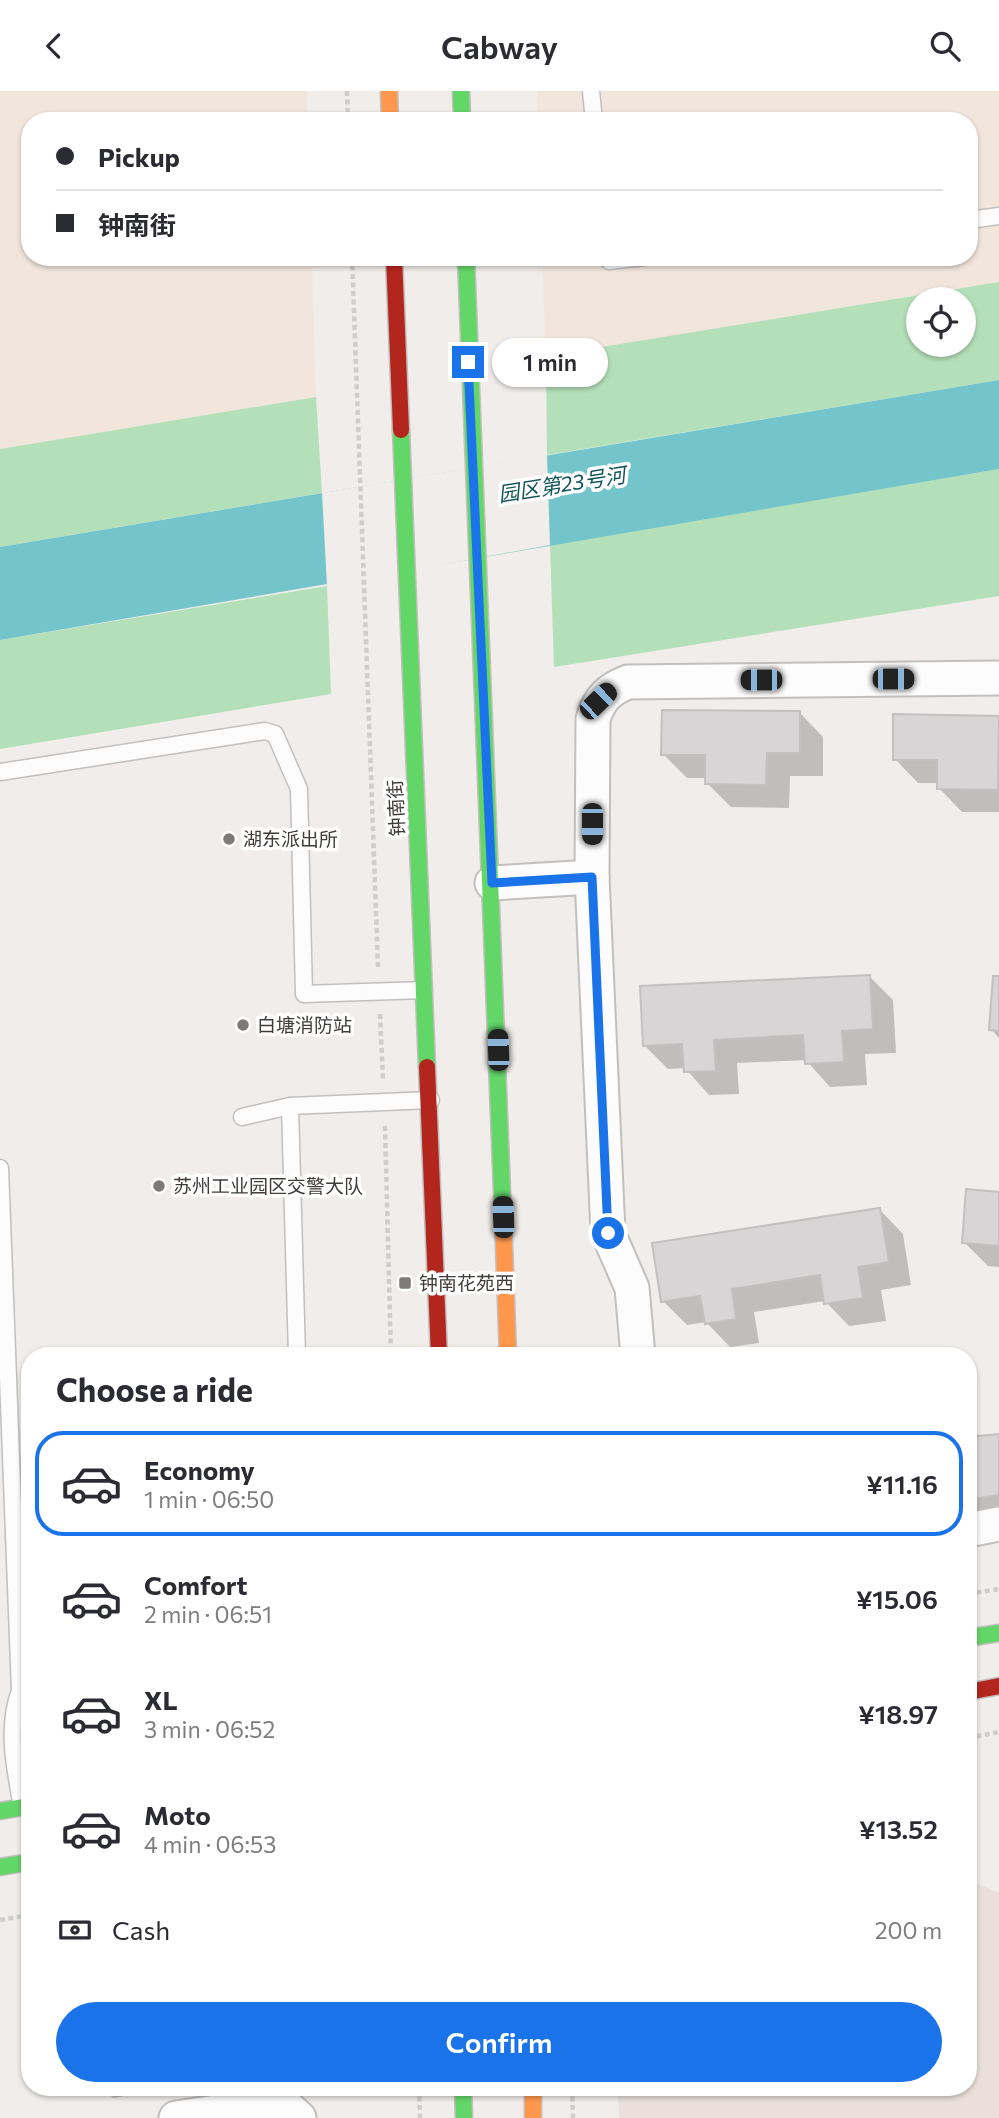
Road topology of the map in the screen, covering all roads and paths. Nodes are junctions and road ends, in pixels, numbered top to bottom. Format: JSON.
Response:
{"nodes":[{"id":1,"x":347,"y":91,"type":"edge"},
{"id":2,"x":389,"y":91,"type":"edge"},
{"id":3,"x":461,"y":91,"type":"edge"},
{"id":4,"x":591,"y":91,"type":"edge"},
{"id":5,"x":348,"y":112,"type":"edge"},
{"id":6,"x":390,"y":112,"type":"edge"},
{"id":7,"x":462,"y":112,"type":"edge"},
{"id":8,"x":593,"y":112,"type":"edge"},
{"id":9,"x":999,"y":216,"type":"edge"},
{"id":10,"x":978,"y":219,"type":"edge"},
{"id":11,"x":352,"y":266,"type":"edge"},
{"id":12,"x":394,"y":266,"type":"edge"},
{"id":13,"x":466,"y":266,"type":"edge"},
{"id":14,"x":363,"y":580,"type":"dead end"},
{"id":15,"x":999,"y":678,"type":"edge"},
{"id":16,"x":0,"y":772,"type":"edge"},
{"id":17,"x":592,"y":877,"type":"junction"},
{"id":18,"x":492,"y":883,"type":"junction"},
{"id":19,"x":426,"y":990,"type":"junction"},
{"id":20,"x":431,"y":1100,"type":"junction"},
{"id":21,"x":290,"y":1106,"type":"junction"},
{"id":22,"x":242,"y":1117,"type":"dead end"},
{"id":23,"x":0,"y":1168,"type":"edge"},
{"id":24,"x":297,"y":1347,"type":"edge"},
{"id":25,"x":439,"y":1347,"type":"edge"},
{"id":26,"x":509,"y":1347,"type":"edge"},
{"id":27,"x":637,"y":1347,"type":"edge"},
{"id":28,"x":999,"y":1524,"type":"edge"},
{"id":29,"x":977,"y":1528,"type":"edge"},
{"id":30,"x":21,"y":1569,"type":"edge"},
{"id":31,"x":999,"y":1589,"type":"edge"},
{"id":32,"x":977,"y":1593,"type":"edge"},
{"id":33,"x":999,"y":1633,"type":"edge"},
{"id":34,"x":977,"y":1637,"type":"edge"},
{"id":35,"x":21,"y":1675,"type":"edge"},
{"id":36,"x":999,"y":1686,"type":"edge"},
{"id":37,"x":977,"y":1690,"type":"edge"},
{"id":38,"x":20,"y":1691,"type":"joint"},
{"id":39,"x":999,"y":1732,"type":"edge"},
{"id":40,"x":977,"y":1736,"type":"edge"},
{"id":41,"x":21,"y":1787,"type":"edge"},
{"id":42,"x":21,"y":1808,"type":"edge"},
{"id":43,"x":0,"y":1811,"type":"edge"},
{"id":44,"x":21,"y":1863,"type":"edge"},
{"id":45,"x":0,"y":1867,"type":"edge"},
{"id":46,"x":21,"y":1916,"type":"edge"},
{"id":47,"x":0,"y":1920,"type":"edge"},
{"id":48,"x":419,"y":2096,"type":"edge"},
{"id":49,"x":463,"y":2096,"type":"edge"},
{"id":50,"x":533,"y":2096,"type":"edge"},
{"id":51,"x":572,"y":2096,"type":"edge"},
{"id":52,"x":176,"y":2118,"type":"edge"},
{"id":53,"x":299,"y":2118,"type":"edge"},
{"id":54,"x":420,"y":2118,"type":"edge"},
{"id":55,"x":464,"y":2118,"type":"edge"},
{"id":56,"x":533,"y":2118,"type":"edge"},
{"id":57,"x":573,"y":2118,"type":"edge"}],
"edges":[{"from":1,"to":5,"type":"path"},
{"from":2,"to":6,"type":"main road"},
{"from":3,"to":7,"type":"main road"},
{"from":4,"to":8,"type":"lane"},
{"from":9,"to":10,"type":"lane"},
{"from":11,"to":14,"type":"path"},
{"from":12,"to":19,"type":"main road","name":"钟南街"},
{"from":13,"to":18,"type":"main road"},
{"from":15,"to":17,"type":"street"},
{"from":16,"to":19,"type":"lane"},
{"from":17,"to":18,"type":"street"},
{"from":17,"to":27,"type":"street"},
{"from":18,"to":26,"type":"main road"},
{"from":19,"to":20,"type":"main road","name":"钟南街"},
{"from":20,"to":21,"type":"lane"},
{"from":20,"to":25,"type":"main road","name":"钟南街"},
{"from":21,"to":22,"type":"lane"},
{"from":21,"to":24,"type":"lane"},
{"from":23,"to":30,"type":"lane"},
{"from":28,"to":29,"type":"street"},
{"from":31,"to":32,"type":"path"},
{"from":33,"to":34,"type":"main road"},
{"from":35,"to":38,"type":"lane"},
{"from":36,"to":37,"type":"main road"},
{"from":38,"to":41,"type":"lane"},
{"from":39,"to":40,"type":"path"},
{"from":42,"to":43,"type":"main road"},
{"from":44,"to":45,"type":"main road"},
{"from":46,"to":47,"type":"path"},
{"from":48,"to":54,"type":"path"},
{"from":49,"to":55,"type":"main road"},
{"from":50,"to":56,"type":"main road"},
{"from":51,"to":57,"type":"path"},
{"from":52,"to":53,"type":"street"}]}
